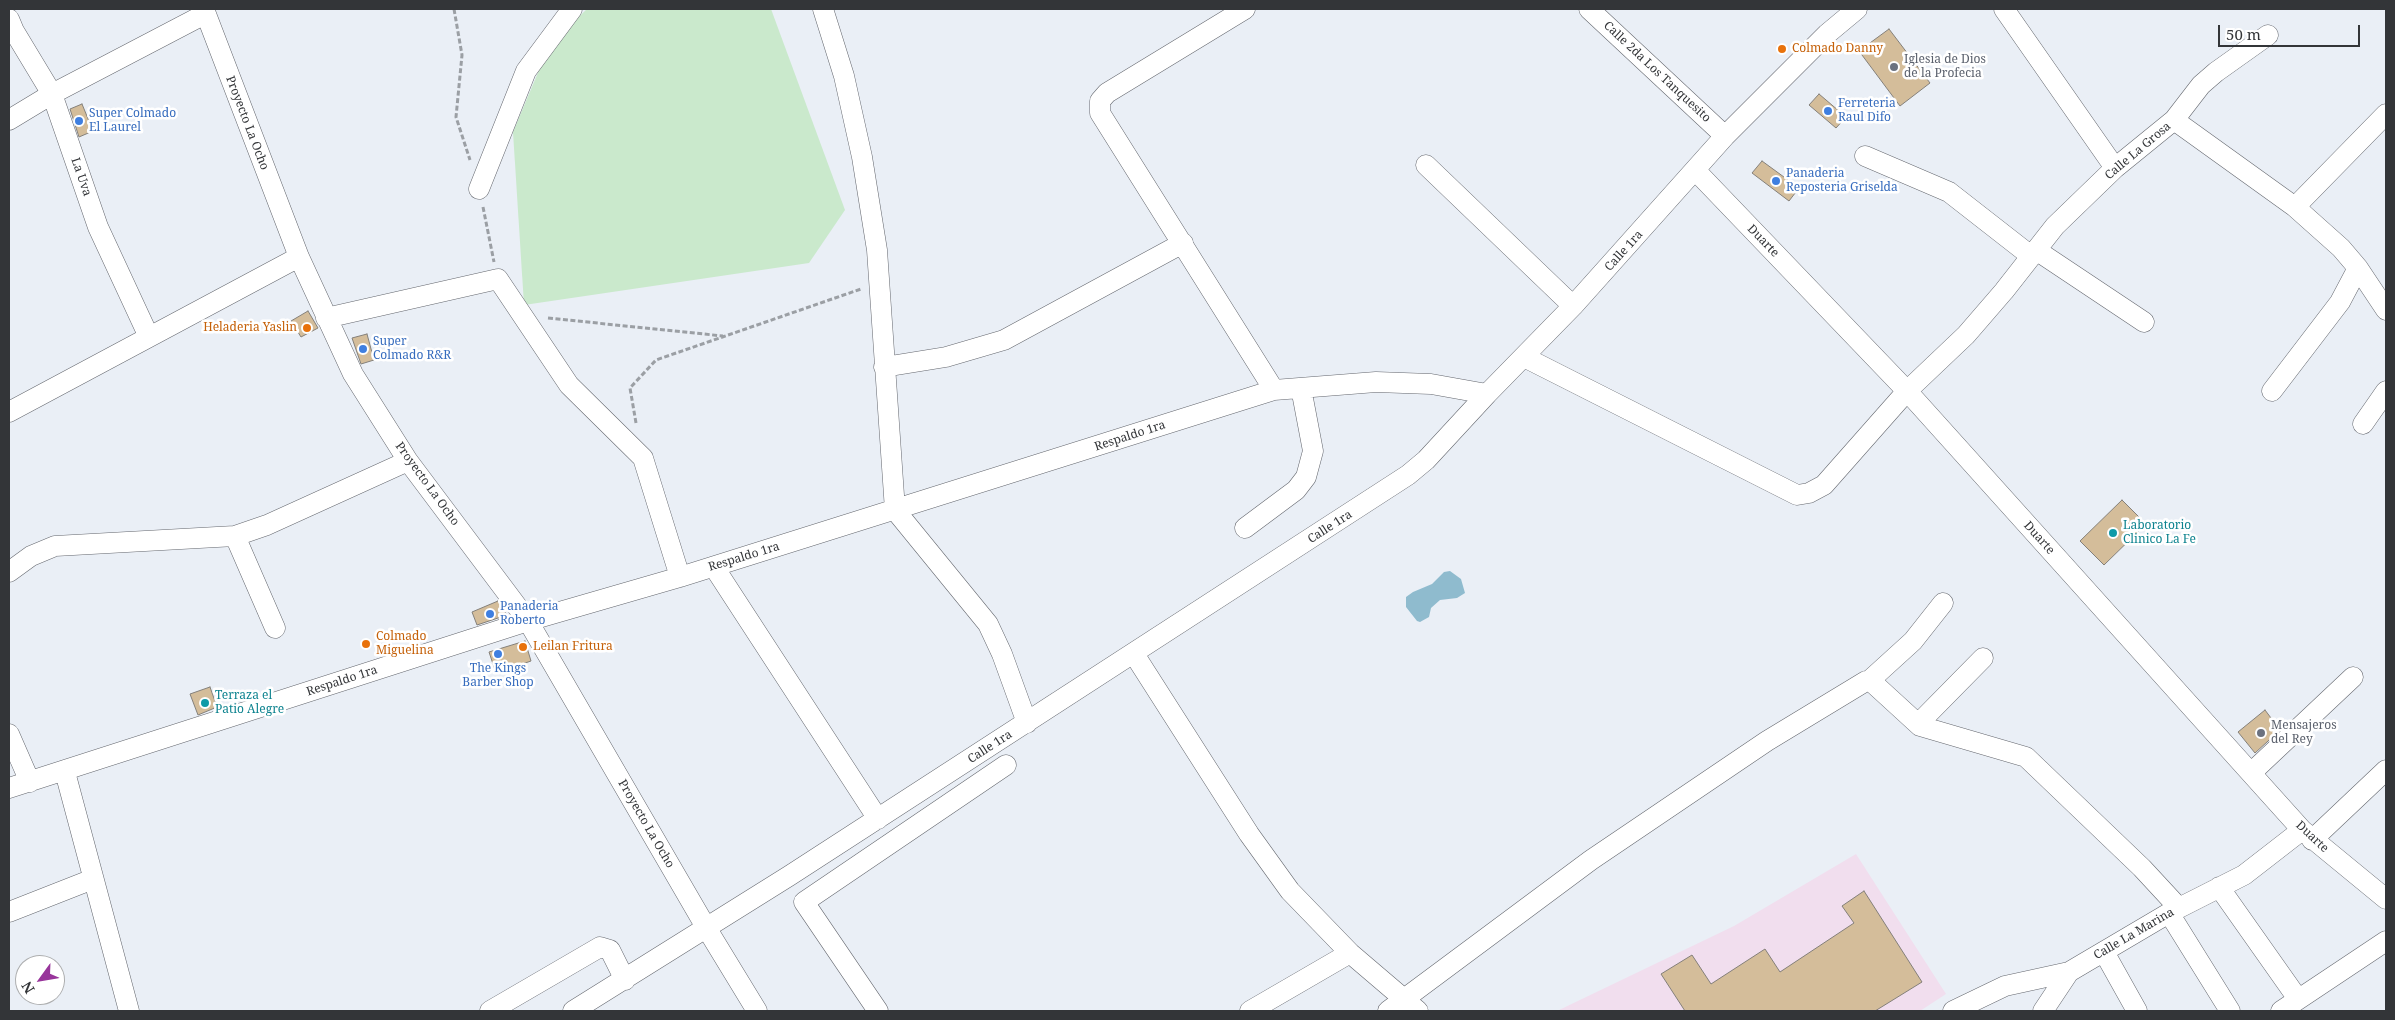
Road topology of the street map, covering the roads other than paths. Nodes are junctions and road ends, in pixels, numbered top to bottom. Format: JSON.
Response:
{"nodes":[{"id":1,"x":572,"y":9,"type":"edge"},
{"id":2,"x":823,"y":9,"type":"edge"},
{"id":3,"x":1245,"y":9,"type":"edge"},
{"id":4,"x":1589,"y":9,"type":"edge"},
{"id":5,"x":1856,"y":9,"type":"edge"},
{"id":6,"x":2004,"y":9,"type":"edge"},
{"id":7,"x":205,"y":11,"type":"edge"},
{"id":8,"x":9,"y":19,"type":"edge"},
{"id":9,"x":2268,"y":36,"type":"dead end"},
{"id":10,"x":52,"y":94,"type":"junction"},
{"id":11,"x":2386,"y":114,"type":"edge"},
{"id":12,"x":9,"y":120,"type":"edge"},
{"id":13,"x":2174,"y":120,"type":"junction"},
{"id":14,"x":1725,"y":136,"type":"junction"},
{"id":15,"x":1865,"y":156,"type":"dead end"},
{"id":16,"x":1426,"y":165,"type":"dead end"},
{"id":17,"x":2115,"y":168,"type":"junction"},
{"id":18,"x":1696,"y":171,"type":"junction"},
{"id":19,"x":480,"y":189,"type":"road end"},
{"id":20,"x":2295,"y":207,"type":"junction"},
{"id":21,"x":1184,"y":243,"type":"junction"},
{"id":22,"x":2033,"y":253,"type":"junction"},
{"id":23,"x":299,"y":257,"type":"junction"},
{"id":24,"x":2358,"y":268,"type":"junction"},
{"id":25,"x":2380,"y":290,"type":"edge"},
{"id":26,"x":1573,"y":306,"type":"junction"},
{"id":27,"x":2386,"y":310,"type":"edge"},
{"id":28,"x":326,"y":318,"type":"junction"},
{"id":29,"x":2144,"y":322,"type":"dead end"},
{"id":30,"x":149,"y":337,"type":"junction"},
{"id":31,"x":1524,"y":357,"type":"junction"},
{"id":32,"x":884,"y":367,"type":"junction"},
{"id":33,"x":1301,"y":388,"type":"junction"},
{"id":34,"x":1274,"y":390,"type":"junction"},
{"id":35,"x":1907,"y":391,"type":"junction"},
{"id":36,"x":2386,"y":391,"type":"edge"},
{"id":37,"x":2272,"y":392,"type":"dead end"},
{"id":38,"x":1487,"y":394,"type":"junction"},
{"id":39,"x":9,"y":412,"type":"edge"},
{"id":40,"x":2364,"y":424,"type":"dead end"},
{"id":41,"x":408,"y":461,"type":"junction"},
{"id":42,"x":895,"y":510,"type":"junction"},
{"id":43,"x":1245,"y":528,"type":"dead end"},
{"id":44,"x":235,"y":536,"type":"junction"},
{"id":45,"x":714,"y":567,"type":"junction"},
{"id":46,"x":9,"y":572,"type":"edge"},
{"id":47,"x":680,"y":577,"type":"junction"},
{"id":48,"x":1943,"y":603,"type":"dead end"},
{"id":49,"x":528,"y":621,"type":"junction"},
{"id":50,"x":275,"y":628,"type":"dead end"},
{"id":51,"x":1134,"y":654,"type":"junction"},
{"id":52,"x":1982,"y":658,"type":"dead end"},
{"id":53,"x":2353,"y":677,"type":"dead end"},
{"id":54,"x":1869,"y":681,"type":"junction"},
{"id":55,"x":1027,"y":723,"type":"junction"},
{"id":56,"x":1918,"y":724,"type":"junction"},
{"id":57,"x":9,"y":734,"type":"edge"},
{"id":58,"x":1006,"y":765,"type":"dead end"},
{"id":59,"x":2386,"y":770,"type":"edge"},
{"id":60,"x":65,"y":772,"type":"junction"},
{"id":61,"x":2251,"y":773,"type":"junction"},
{"id":62,"x":30,"y":782,"type":"junction"},
{"id":63,"x":9,"y":788,"type":"edge"},
{"id":64,"x":878,"y":819,"type":"junction"},
{"id":65,"x":2307,"y":835,"type":"junction"},
{"id":66,"x":789,"y":876,"type":"junction"},
{"id":67,"x":92,"y":879,"type":"junction"},
{"id":68,"x":2219,"y":888,"type":"junction"},
{"id":69,"x":2386,"y":899,"type":"edge"},
{"id":70,"x":804,"y":902,"type":"junction"},
{"id":71,"x":2174,"y":911,"type":"junction"},
{"id":72,"x":9,"y":912,"type":"edge"},
{"id":73,"x":707,"y":929,"type":"junction"},
{"id":74,"x":2386,"y":941,"type":"edge"},
{"id":75,"x":1350,"y":952,"type":"junction"},
{"id":76,"x":2104,"y":952,"type":"junction"},
{"id":77,"x":2068,"y":972,"type":"junction"},
{"id":78,"x":625,"y":980,"type":"junction"},
{"id":79,"x":2298,"y":1000,"type":"junction"},
{"id":80,"x":1412,"y":1005,"type":"edge"},
{"id":81,"x":129,"y":1011,"type":"edge"},
{"id":82,"x":490,"y":1011,"type":"edge"},
{"id":83,"x":573,"y":1011,"type":"edge"},
{"id":84,"x":757,"y":1011,"type":"edge"},
{"id":85,"x":878,"y":1011,"type":"edge"},
{"id":86,"x":1250,"y":1011,"type":"edge"},
{"id":87,"x":1388,"y":1011,"type":"edge"},
{"id":88,"x":1953,"y":1011,"type":"edge"},
{"id":89,"x":2043,"y":1011,"type":"edge"},
{"id":90,"x":2137,"y":1011,"type":"edge"},
{"id":91,"x":2230,"y":1011,"type":"edge"},
{"id":92,"x":2281,"y":1011,"type":"edge"}],
"edges":[{"from":1,"to":19,"type":"street"},
{"from":2,"to":32,"type":"street"},
{"from":3,"to":21,"type":"street"},
{"from":4,"to":14,"type":"street","name":"Calle 2da Los Tanquesito"},
{"from":5,"to":14,"type":"street","name":"Calle 1ra"},
{"from":6,"to":17,"type":"street"},
{"from":7,"to":10,"type":"street"},
{"from":7,"to":23,"type":"street","name":"Proyecto La Ocho"},
{"from":8,"to":10,"type":"street","name":"La Uva"},
{"from":9,"to":13,"type":"street"},
{"from":10,"to":12,"type":"street"},
{"from":10,"to":30,"type":"street","name":"La Uva"},
{"from":11,"to":20,"type":"street"},
{"from":13,"to":17,"type":"street","name":"Calle La Grosa"},
{"from":13,"to":20,"type":"street","name":"Calle La Grosa"},
{"from":14,"to":18,"type":"street","name":"Calle 1ra"},
{"from":15,"to":22,"type":"street"},
{"from":16,"to":26,"type":"street"},
{"from":17,"to":22,"type":"street","name":"Calle La Grosa"},
{"from":18,"to":26,"type":"street","name":"Calle 1ra"},
{"from":18,"to":35,"type":"street","name":"Duarte"},
{"from":20,"to":24,"type":"street","name":"Calle La Grosa"},
{"from":21,"to":32,"type":"street"},
{"from":21,"to":34,"type":"street"},
{"from":22,"to":29,"type":"street"},
{"from":22,"to":35,"type":"street","name":"Calle La Grosa"},
{"from":23,"to":28,"type":"street","name":"Proyecto La Ocho"},
{"from":23,"to":30,"type":"street"},
{"from":24,"to":25,"type":"street","name":"Calle La Grosa"},
{"from":24,"to":37,"type":"street"},
{"from":25,"to":27,"type":"street","name":"Calle La Grosa"},
{"from":26,"to":31,"type":"street","name":"Calle 1ra"},
{"from":28,"to":41,"type":"street","name":"Proyecto La Ocho"},
{"from":28,"to":47,"type":"street"},
{"from":30,"to":39,"type":"street"},
{"from":31,"to":35,"type":"street","name":"Calle La Grosa"},
{"from":31,"to":38,"type":"street","name":"Calle 1ra"},
{"from":32,"to":42,"type":"street"},
{"from":33,"to":34,"type":"street","name":"Respaldo 1ra"},
{"from":33,"to":38,"type":"street","name":"Respaldo 1ra"},
{"from":33,"to":43,"type":"street"},
{"from":34,"to":42,"type":"street","name":"Respaldo 1ra"},
{"from":35,"to":61,"type":"street","name":"Duarte"},
{"from":36,"to":40,"type":"street"},
{"from":38,"to":51,"type":"street","name":"Calle 1ra"},
{"from":41,"to":44,"type":"street"},
{"from":41,"to":49,"type":"street","name":"Proyecto La Ocho"},
{"from":42,"to":45,"type":"street","name":"Respaldo 1ra"},
{"from":42,"to":55,"type":"street"},
{"from":44,"to":46,"type":"street"},
{"from":44,"to":50,"type":"street"},
{"from":45,"to":47,"type":"street","name":"Respaldo 1ra"},
{"from":45,"to":64,"type":"street"},
{"from":47,"to":49,"type":"street","name":"Respaldo 1ra"},
{"from":48,"to":54,"type":"street"},
{"from":49,"to":60,"type":"street","name":"Respaldo 1ra"},
{"from":49,"to":73,"type":"street","name":"Proyecto La Ocho"},
{"from":51,"to":55,"type":"street","name":"Calle 1ra"},
{"from":51,"to":75,"type":"street"},
{"from":52,"to":56,"type":"street"},
{"from":53,"to":61,"type":"street"},
{"from":54,"to":56,"type":"street"},
{"from":54,"to":80,"type":"street"},
{"from":55,"to":64,"type":"street","name":"Calle 1ra"},
{"from":56,"to":71,"type":"street"},
{"from":57,"to":62,"type":"street"},
{"from":58,"to":70,"type":"street"},
{"from":59,"to":65,"type":"street","name":"Calle La Marina"},
{"from":60,"to":62,"type":"street","name":"Respaldo 1ra"},
{"from":60,"to":67,"type":"street"},
{"from":61,"to":65,"type":"street","name":"Duarte"},
{"from":62,"to":63,"type":"street","name":"Respaldo 1ra"},
{"from":64,"to":66,"type":"street","name":"Calle 1ra"},
{"from":65,"to":68,"type":"street","name":"Calle La Marina"},
{"from":65,"to":69,"type":"street","name":"Duarte"},
{"from":66,"to":70,"type":"street"},
{"from":66,"to":73,"type":"street","name":"Calle 1ra"},
{"from":67,"to":72,"type":"street"},
{"from":67,"to":81,"type":"street"},
{"from":68,"to":71,"type":"street","name":"Calle La Marina"},
{"from":68,"to":79,"type":"street"},
{"from":70,"to":85,"type":"street"},
{"from":71,"to":76,"type":"street","name":"Calle La Marina"},
{"from":71,"to":91,"type":"street"},
{"from":73,"to":78,"type":"street","name":"Calle 1ra"},
{"from":73,"to":84,"type":"street","name":"Proyecto La Ocho"},
{"from":74,"to":79,"type":"street"},
{"from":75,"to":80,"type":"street"},
{"from":75,"to":86,"type":"street"},
{"from":76,"to":77,"type":"street","name":"Calle La Marina"},
{"from":76,"to":90,"type":"street"},
{"from":77,"to":88,"type":"street","name":"Calle La Marina"},
{"from":77,"to":89,"type":"street"},
{"from":78,"to":82,"type":"street"},
{"from":78,"to":83,"type":"street","name":"Calle 1ra"},
{"from":79,"to":92,"type":"street"},
{"from":80,"to":87,"type":"street"}]}
